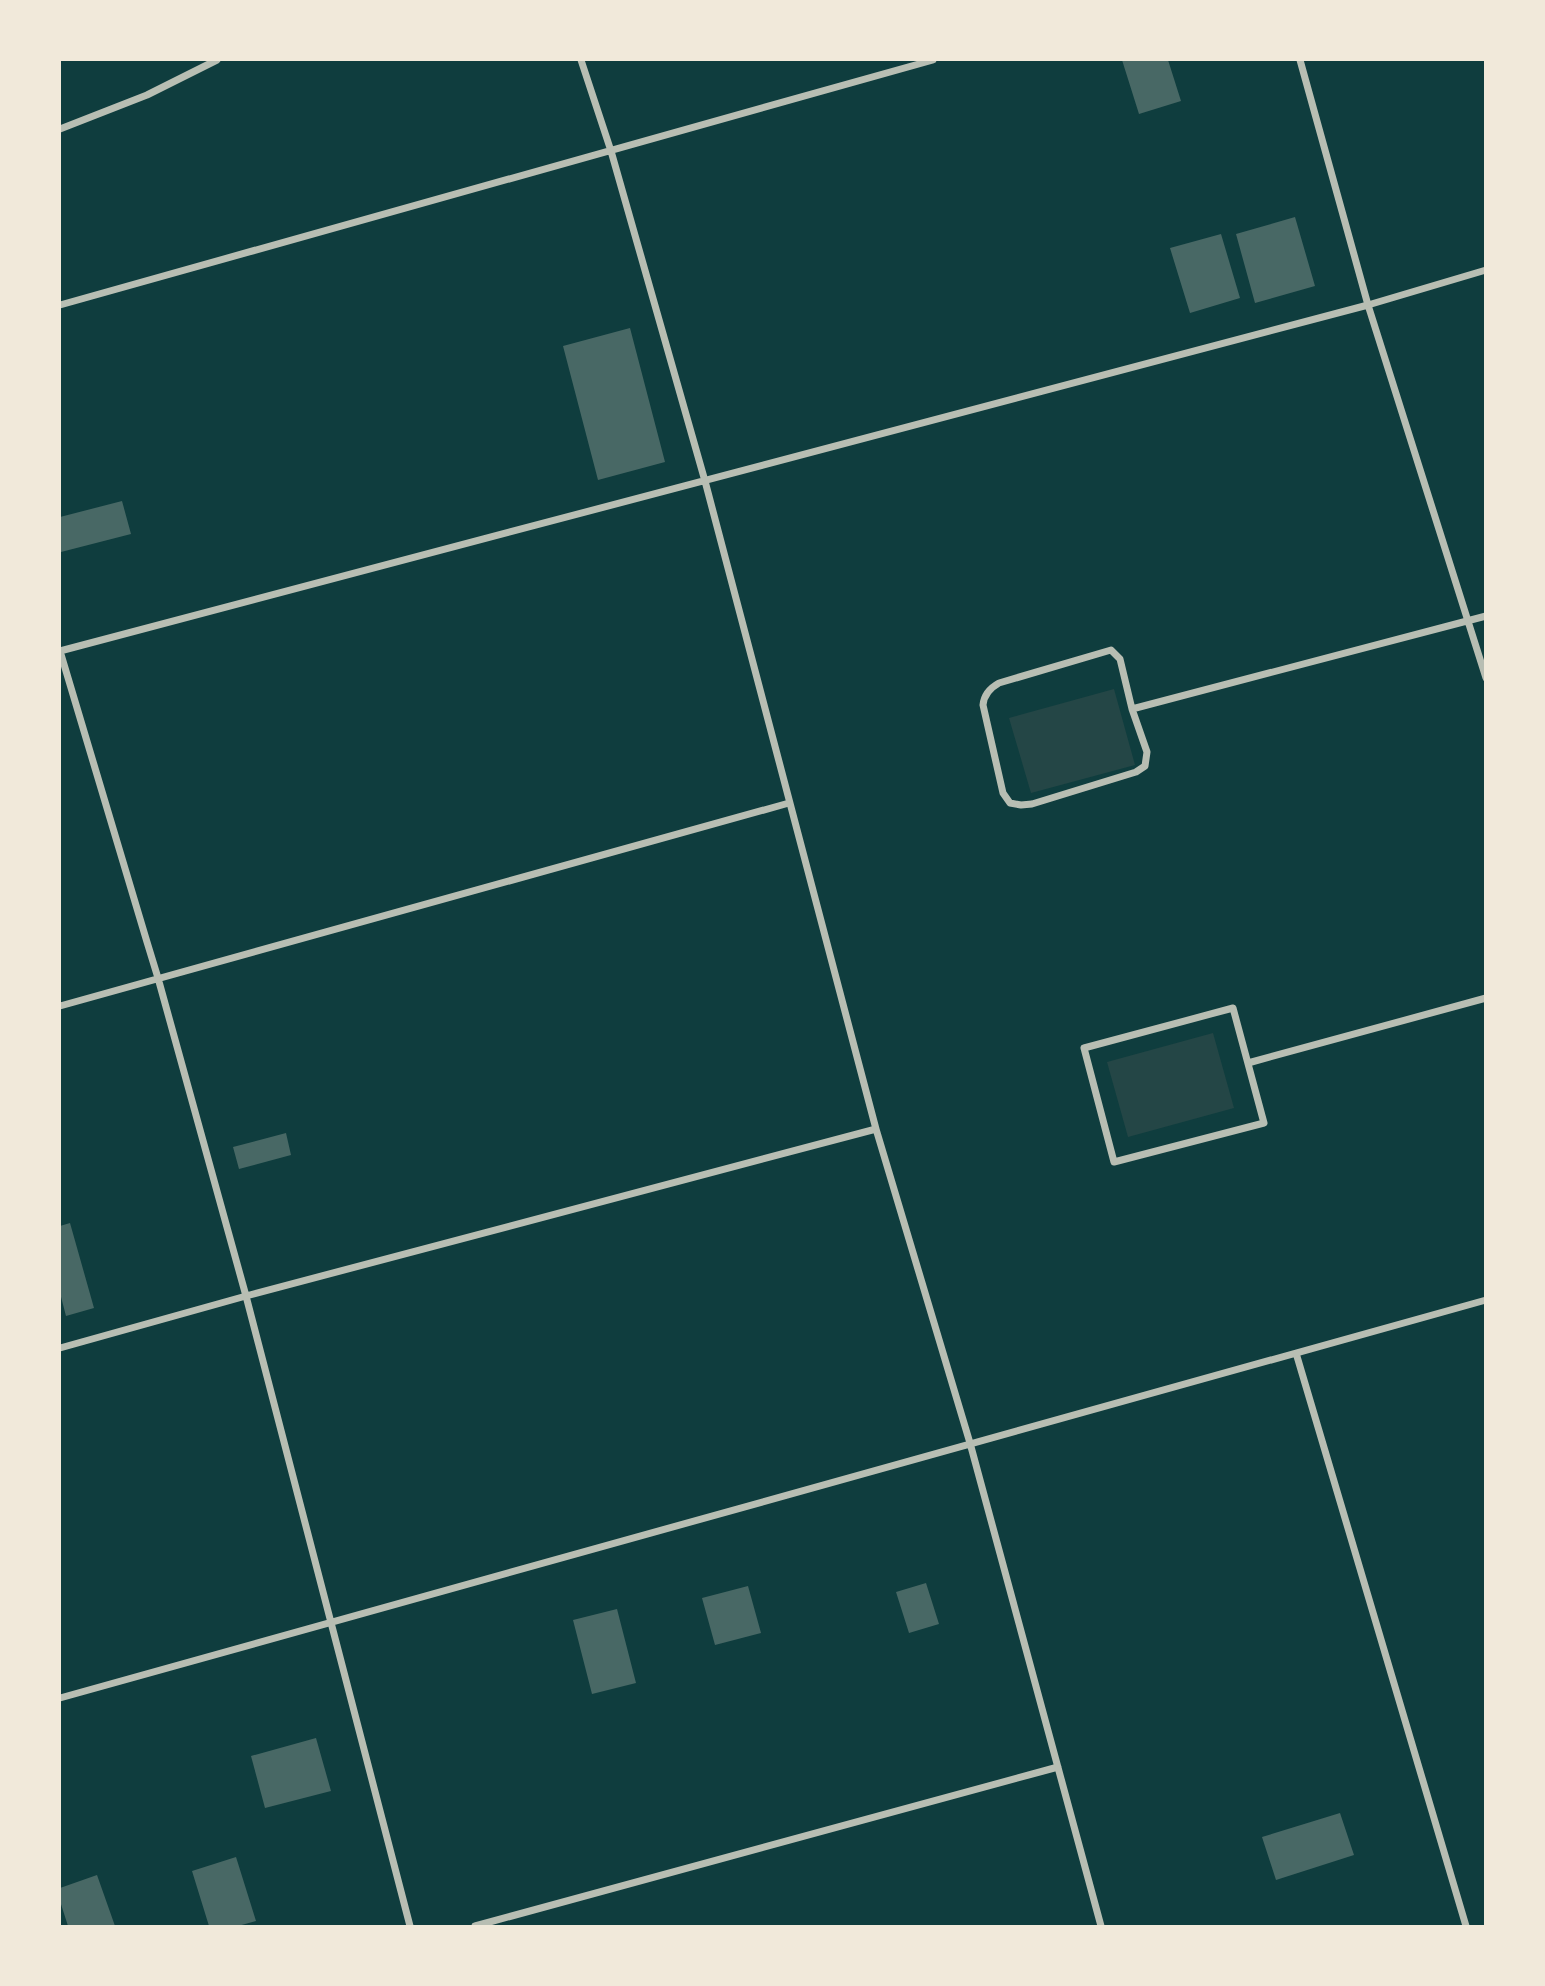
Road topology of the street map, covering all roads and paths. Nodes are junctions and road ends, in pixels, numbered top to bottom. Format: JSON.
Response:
{"nodes":[{"id":1,"x":217,"y":60,"type":"edge"},
{"id":2,"x":581,"y":60,"type":"edge"},
{"id":3,"x":933,"y":60,"type":"edge"},
{"id":4,"x":1300,"y":60,"type":"edge"},
{"id":5,"x":60,"y":129,"type":"edge"},
{"id":6,"x":611,"y":151,"type":"junction"},
{"id":7,"x":1486,"y":270,"type":"edge"},
{"id":8,"x":60,"y":305,"type":"edge"},
{"id":9,"x":1368,"y":305,"type":"junction"},
{"id":10,"x":705,"y":481,"type":"junction"},
{"id":11,"x":1486,"y":616,"type":"edge"},
{"id":12,"x":1468,"y":620,"type":"junction"},
{"id":13,"x":60,"y":651,"type":"edge"},
{"id":14,"x":1486,"y":678,"type":"edge"},
{"id":15,"x":1132,"y":709,"type":"junction"},
{"id":16,"x":789,"y":803,"type":"junction"},
{"id":17,"x":158,"y":978,"type":"junction"},
{"id":18,"x":1486,"y":998,"type":"edge"},
{"id":19,"x":60,"y":1006,"type":"edge"},
{"id":20,"x":1248,"y":1063,"type":"junction"},
{"id":21,"x":876,"y":1129,"type":"junction"},
{"id":22,"x":246,"y":1296,"type":"junction"},
{"id":23,"x":1486,"y":1300,"type":"edge"},
{"id":24,"x":60,"y":1348,"type":"edge"},
{"id":25,"x":1296,"y":1353,"type":"junction"},
{"id":26,"x":970,"y":1443,"type":"junction"},
{"id":27,"x":331,"y":1623,"type":"junction"},
{"id":28,"x":60,"y":1698,"type":"edge"},
{"id":29,"x":1058,"y":1767,"type":"junction"},
{"id":30,"x":410,"y":1927,"type":"edge"},
{"id":31,"x":475,"y":1927,"type":"edge"},
{"id":32,"x":1101,"y":1927,"type":"edge"},
{"id":33,"x":1466,"y":1927,"type":"edge"}],
"edges":[{"from":1,"to":5,"type":"street"},
{"from":2,"to":6,"type":"street"},
{"from":3,"to":6,"type":"street"},
{"from":4,"to":9,"type":"street"},
{"from":6,"to":8,"type":"street"},
{"from":6,"to":10,"type":"street"},
{"from":7,"to":9,"type":"street"},
{"from":9,"to":10,"type":"street"},
{"from":9,"to":12,"type":"street"},
{"from":10,"to":13,"type":"street"},
{"from":10,"to":16,"type":"street"},
{"from":11,"to":12,"type":"street"},
{"from":12,"to":14,"type":"street"},
{"from":12,"to":15,"type":"street"},
{"from":13,"to":17,"type":"street"},
{"from":15,"to":15,"type":"street"},
{"from":16,"to":17,"type":"street"},
{"from":16,"to":21,"type":"street"},
{"from":17,"to":19,"type":"street"},
{"from":17,"to":22,"type":"street"},
{"from":18,"to":20,"type":"street"},
{"from":20,"to":20,"type":"street"},
{"from":21,"to":22,"type":"street"},
{"from":21,"to":26,"type":"street"},
{"from":22,"to":24,"type":"street"},
{"from":22,"to":27,"type":"street"},
{"from":23,"to":25,"type":"street"},
{"from":25,"to":26,"type":"street"},
{"from":25,"to":33,"type":"street"},
{"from":26,"to":27,"type":"street"},
{"from":26,"to":29,"type":"street"},
{"from":27,"to":28,"type":"street"},
{"from":27,"to":30,"type":"street"},
{"from":29,"to":31,"type":"street"},
{"from":29,"to":32,"type":"street"}]}
